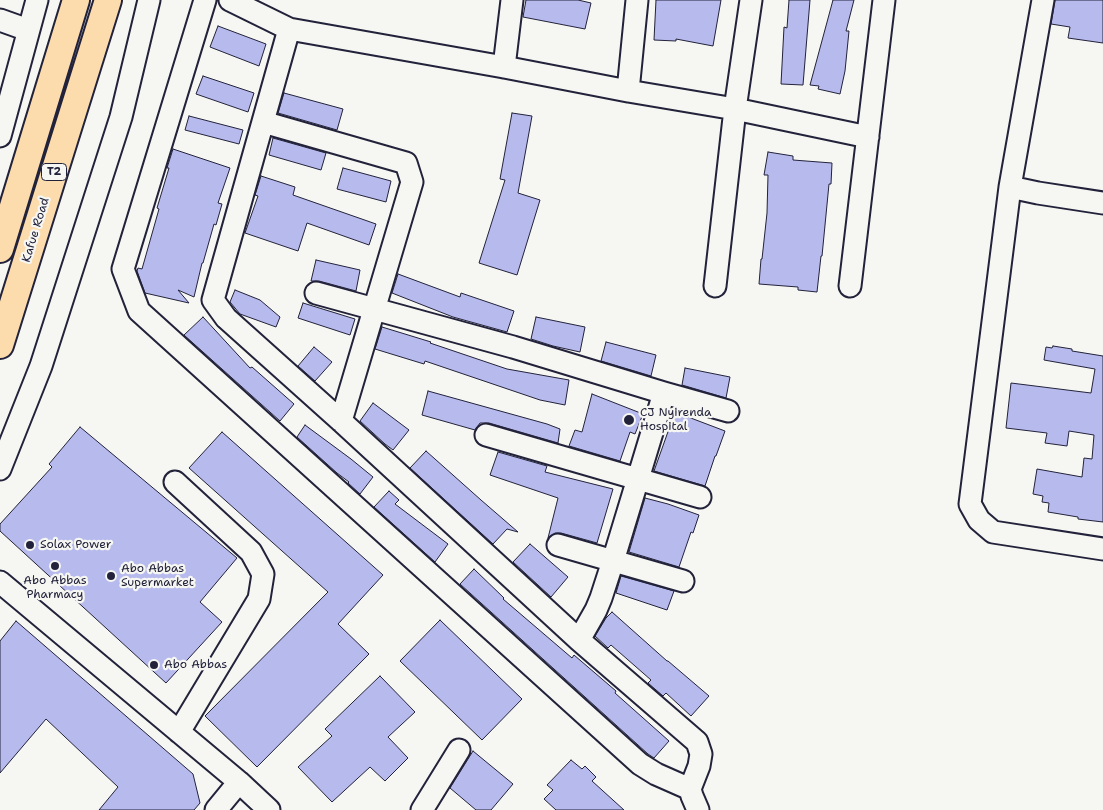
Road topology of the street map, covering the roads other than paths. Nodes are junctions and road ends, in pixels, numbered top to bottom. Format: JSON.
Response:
{"nodes":[{"id":1,"x":76,"y":0,"type":"edge"},
{"id":2,"x":108,"y":0,"type":"edge"},
{"id":3,"x":149,"y":0,"type":"edge"},
{"id":4,"x":205,"y":0,"type":"edge"},
{"id":5,"x":230,"y":0,"type":"edge"},
{"id":6,"x":512,"y":0,"type":"edge"},
{"id":7,"x":637,"y":0,"type":"edge"},
{"id":8,"x":752,"y":0,"type":"edge"},
{"id":9,"x":884,"y":0,"type":"edge"},
{"id":10,"x":1042,"y":0,"type":"edge"},
{"id":11,"x":32,"y":1,"type":"edge"},
{"id":12,"x":0,"y":20,"type":"edge"},
{"id":13,"x":289,"y":29,"type":"junction"},
{"id":14,"x":28,"y":30,"type":"junction"},
{"id":15,"x":504,"y":67,"type":"junction"},
{"id":16,"x":628,"y":92,"type":"junction"},
{"id":17,"x":735,"y":109,"type":"junction"},
{"id":18,"x":263,"y":122,"type":"junction"},
{"id":19,"x":0,"y":136,"type":"edge"},
{"id":20,"x":868,"y":137,"type":"junction"},
{"id":21,"x":1010,"y":187,"type":"junction"},
{"id":22,"x":1103,"y":203,"type":"edge"},
{"id":23,"x":0,"y":249,"type":"edge"},
{"id":24,"x":715,"y":286,"type":"dead end"},
{"id":25,"x":850,"y":286,"type":"dead end"},
{"id":26,"x":316,"y":293,"type":"dead end"},
{"id":27,"x":374,"y":309,"type":"junction"},
{"id":28,"x":0,"y":345,"type":"edge"},
{"id":29,"x":664,"y":393,"type":"junction"},
{"id":30,"x":728,"y":411,"type":"dead end"},
{"id":31,"x":341,"y":421,"type":"junction"},
{"id":32,"x":486,"y":436,"type":"dead end"},
{"id":33,"x":0,"y":469,"type":"edge"},
{"id":34,"x":638,"y":479,"type":"junction"},
{"id":35,"x":175,"y":482,"type":"dead end"},
{"id":36,"x":700,"y":498,"type":"dead end"},
{"id":37,"x":558,"y":545,"type":"dead end"},
{"id":38,"x":1103,"y":548,"type":"edge"},
{"id":39,"x":613,"y":561,"type":"junction"},
{"id":40,"x":683,"y":581,"type":"dead end"},
{"id":41,"x":0,"y":582,"type":"edge"},
{"id":42,"x":579,"y":640,"type":"junction"},
{"id":43,"x":179,"y":732,"type":"junction"},
{"id":44,"x":459,"y":750,"type":"dead end"},
{"id":45,"x":239,"y":782,"type":"junction"},
{"id":46,"x":690,"y":789,"type":"junction"},
{"id":47,"x":216,"y":810,"type":"edge"},
{"id":48,"x":269,"y":810,"type":"edge"},
{"id":49,"x":422,"y":810,"type":"edge"},
{"id":50,"x":698,"y":810,"type":"edge"}],
"edges":[{"from":1,"to":23,"type":"main road","number":"T2"},
{"from":2,"to":28,"type":"main road","name":"Kafue Road","number":"T2"},
{"from":3,"to":33,"type":"street"},
{"from":4,"to":46,"type":"street"},
{"from":5,"to":13,"type":"street"},
{"from":6,"to":15,"type":"street"},
{"from":7,"to":16,"type":"street"},
{"from":8,"to":17,"type":"street"},
{"from":9,"to":20,"type":"street"},
{"from":10,"to":21,"type":"street"},
{"from":11,"to":14,"type":"street"},
{"from":12,"to":14,"type":"street"},
{"from":13,"to":15,"type":"street"},
{"from":13,"to":18,"type":"street"},
{"from":14,"to":19,"type":"street"},
{"from":15,"to":16,"type":"street"},
{"from":16,"to":17,"type":"street"},
{"from":17,"to":20,"type":"street"},
{"from":17,"to":24,"type":"street"},
{"from":18,"to":27,"type":"street"},
{"from":18,"to":31,"type":"street"},
{"from":20,"to":25,"type":"street"},
{"from":21,"to":22,"type":"street"},
{"from":21,"to":38,"type":"street"},
{"from":26,"to":27,"type":"street"},
{"from":27,"to":29,"type":"street"},
{"from":27,"to":31,"type":"street"},
{"from":29,"to":30,"type":"street"},
{"from":29,"to":34,"type":"street"},
{"from":31,"to":42,"type":"street"},
{"from":32,"to":34,"type":"street"},
{"from":34,"to":36,"type":"street"},
{"from":34,"to":39,"type":"street"},
{"from":35,"to":43,"type":"street"},
{"from":37,"to":39,"type":"street"},
{"from":39,"to":40,"type":"street"},
{"from":39,"to":42,"type":"street"},
{"from":41,"to":43,"type":"street"},
{"from":42,"to":46,"type":"street"},
{"from":43,"to":45,"type":"street"},
{"from":44,"to":49,"type":"street"},
{"from":45,"to":47,"type":"street"},
{"from":45,"to":48,"type":"street"},
{"from":46,"to":50,"type":"street"}]}
